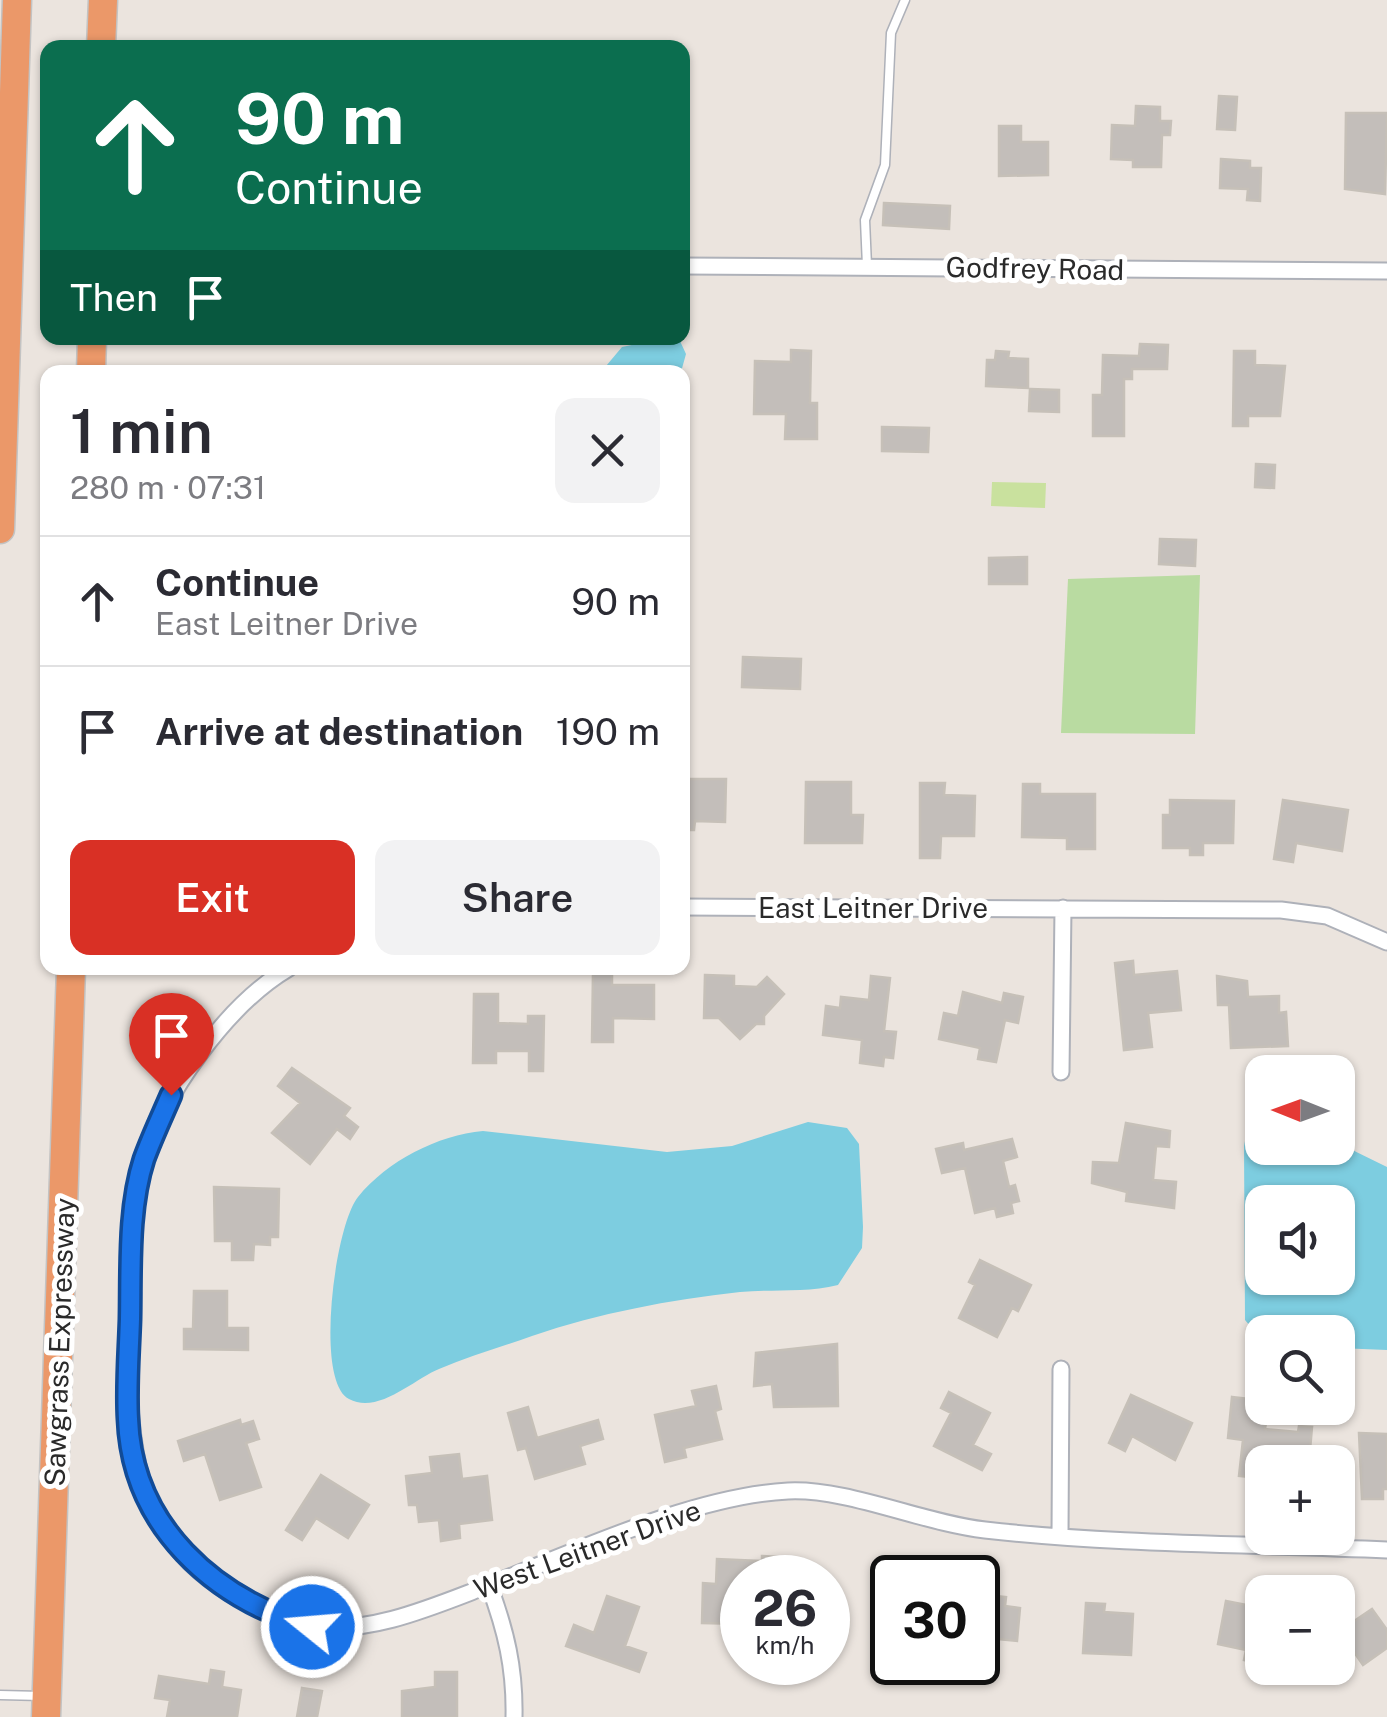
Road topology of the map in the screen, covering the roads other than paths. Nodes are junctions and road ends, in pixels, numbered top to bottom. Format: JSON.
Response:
{"nodes":[{"id":1,"x":18,"y":0,"type":"edge"},
{"id":2,"x":103,"y":0,"type":"edge"},
{"id":3,"x":893,"y":0,"type":"edge"},
{"id":4,"x":905,"y":0,"type":"edge"},
{"id":5,"x":899,"y":10,"type":"junction"},
{"id":6,"x":101,"y":40,"type":"edge"},
{"id":7,"x":690,"y":266,"type":"edge"},
{"id":8,"x":867,"y":266,"type":"junction"},
{"id":9,"x":1387,"y":271,"type":"edge"},
{"id":10,"x":0,"y":529,"type":"edge"},
{"id":11,"x":690,"y":907,"type":"edge"},
{"id":12,"x":1064,"y":908,"type":"junction"},
{"id":13,"x":1387,"y":942,"type":"edge"},
{"id":14,"x":71,"y":975,"type":"edge"},
{"id":15,"x":277,"y":975,"type":"edge"},
{"id":16,"x":1060,"y":1072,"type":"dead end"},
{"id":17,"x":1061,"y":1370,"type":"dead end"},
{"id":18,"x":1060,"y":1536,"type":"junction"},
{"id":19,"x":1387,"y":1550,"type":"edge"},
{"id":20,"x":489,"y":1586,"type":"junction"},
{"id":21,"x":0,"y":1694,"type":"edge"},
{"id":22,"x":46,"y":1707,"type":"edge"},
{"id":23,"x":514,"y":1717,"type":"edge"}],
"edges":[{"from":1,"to":10,"type":"highway"},
{"from":2,"to":6,"type":"highway"},
{"from":3,"to":5,"type":"lane"},
{"from":4,"to":5,"type":"lane"},
{"from":5,"to":8,"type":"lane"},
{"from":7,"to":8,"type":"street","name":"Godfrey Road"},
{"from":8,"to":9,"type":"street","name":"Godfrey Road"},
{"from":11,"to":12,"type":"street","name":"East Leitner Drive"},
{"from":12,"to":13,"type":"street","name":"East Leitner Drive"},
{"from":12,"to":16,"type":"street"},
{"from":14,"to":22,"type":"highway","name":"Sawgrass Expressway"},
{"from":15,"to":20,"type":"street","name":"West Leitner Drive"},
{"from":17,"to":18,"type":"street"},
{"from":18,"to":19,"type":"street","name":"West Leitner Drive"},
{"from":18,"to":20,"type":"street","name":"West Leitner Drive"},
{"from":20,"to":23,"type":"street"},
{"from":21,"to":22,"type":"lane"}]}
